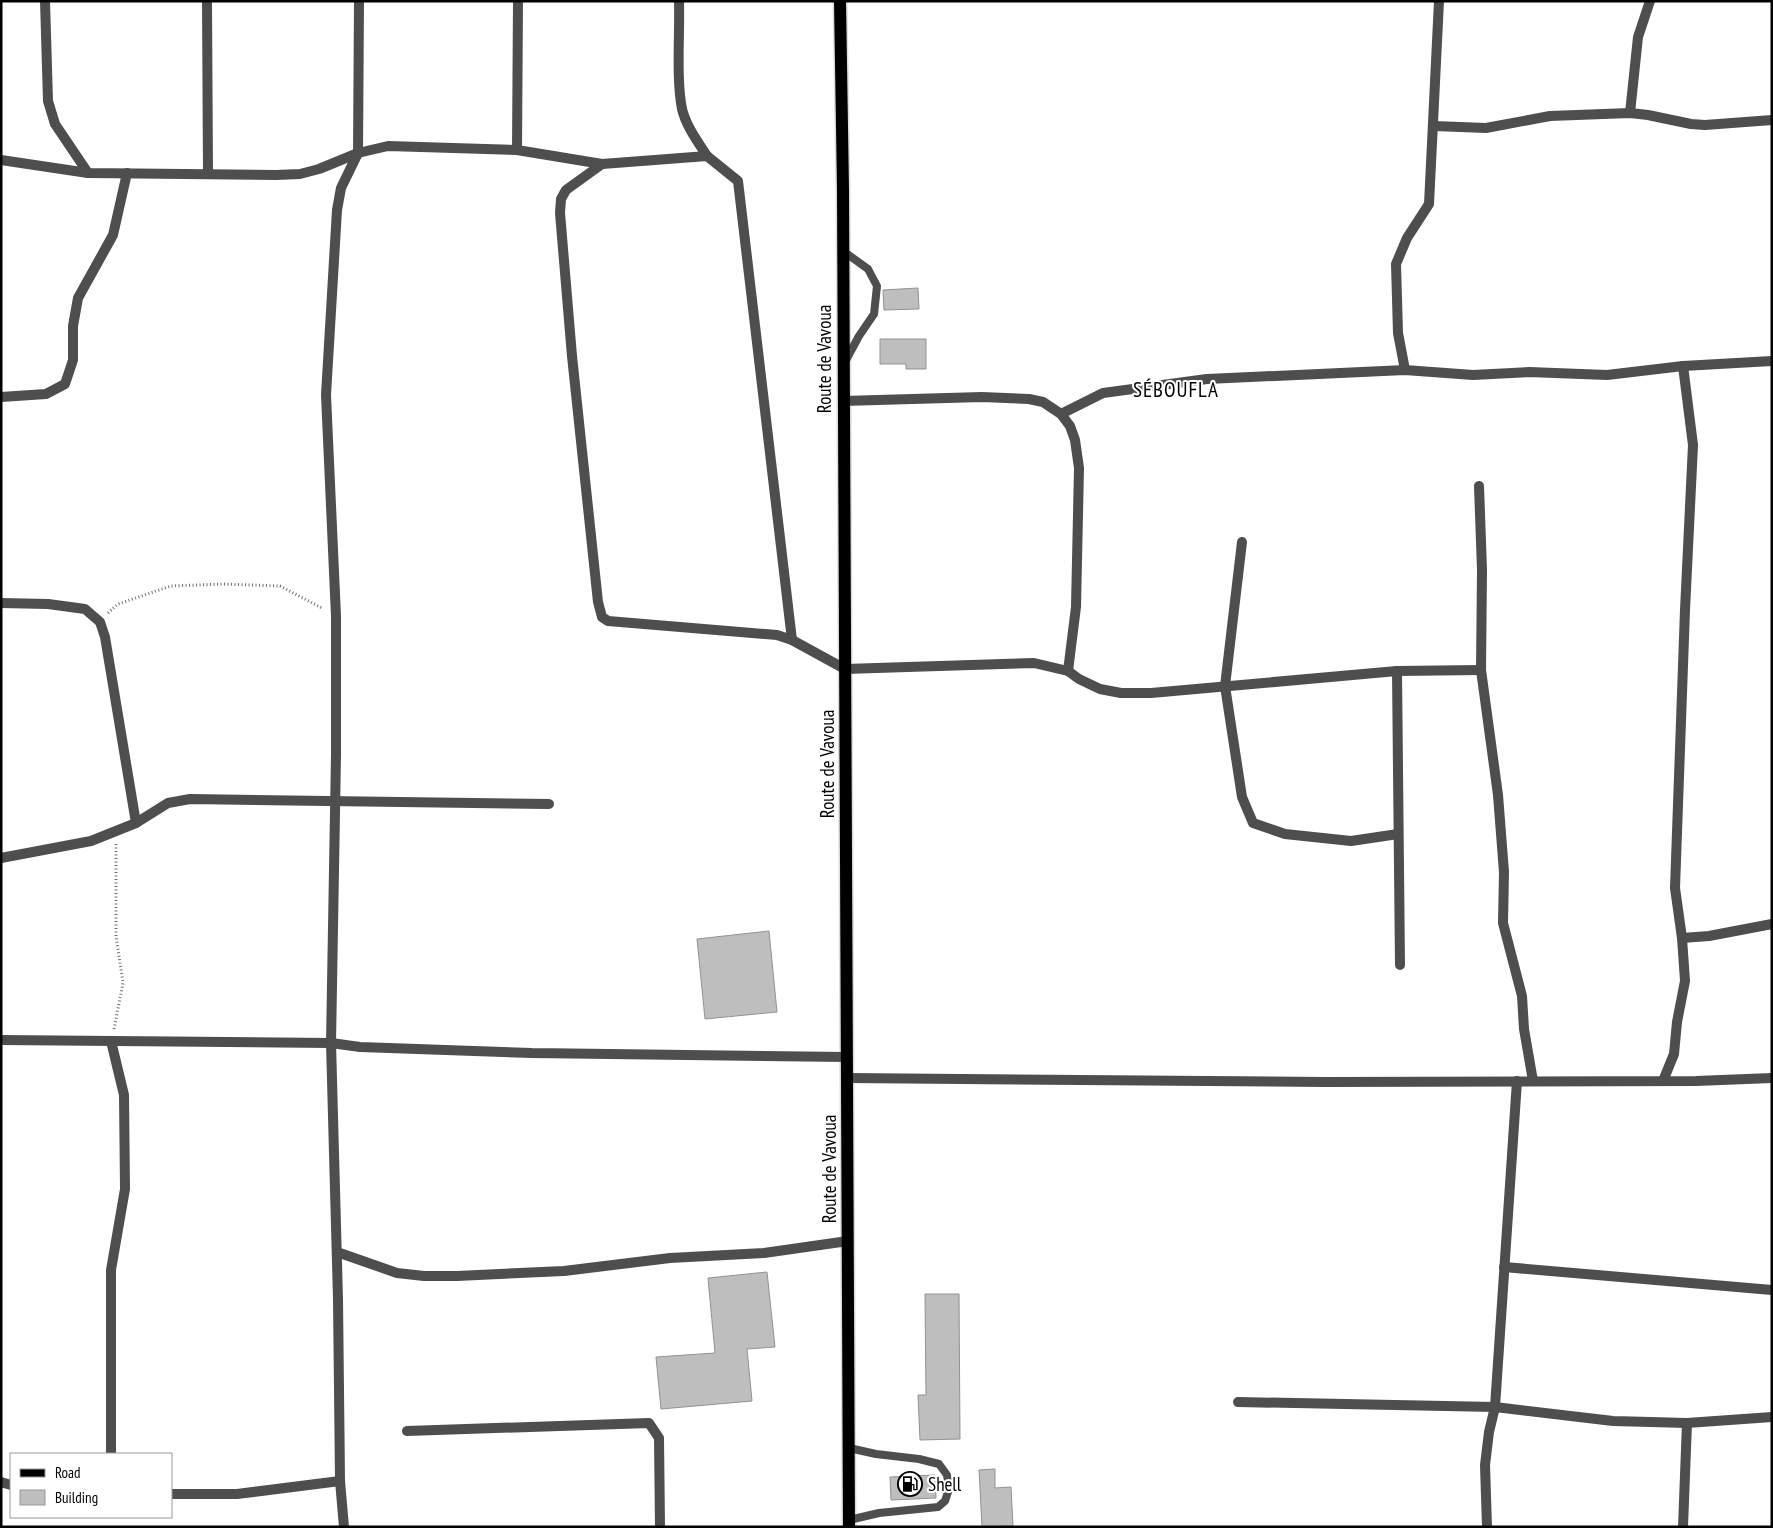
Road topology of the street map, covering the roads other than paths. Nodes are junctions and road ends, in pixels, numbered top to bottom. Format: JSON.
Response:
{"nodes":[{"id":1,"x":45,"y":1,"type":"edge"},
{"id":2,"x":207,"y":1,"type":"edge"},
{"id":3,"x":359,"y":1,"type":"edge"},
{"id":4,"x":518,"y":1,"type":"edge"},
{"id":5,"x":680,"y":1,"type":"edge"},
{"id":6,"x":840,"y":1,"type":"edge"},
{"id":7,"x":1439,"y":1,"type":"edge"},
{"id":8,"x":1650,"y":1,"type":"edge"},
{"id":9,"x":1630,"y":113,"type":"junction"},
{"id":10,"x":1772,"y":120,"type":"edge"},
{"id":11,"x":1434,"y":126,"type":"junction"},
{"id":12,"x":517,"y":150,"type":"junction"},
{"id":13,"x":358,"y":152,"type":"junction"},
{"id":14,"x":707,"y":156,"type":"junction"},
{"id":15,"x":1,"y":160,"type":"edge"},
{"id":16,"x":602,"y":164,"type":"junction"},
{"id":17,"x":88,"y":173,"type":"junction"},
{"id":18,"x":127,"y":173,"type":"junction"},
{"id":19,"x":208,"y":174,"type":"junction"},
{"id":20,"x":843,"y":251,"type":"junction"},
{"id":21,"x":1772,"y":361,"type":"edge"},
{"id":22,"x":843,"y":366,"type":"junction"},
{"id":23,"x":1683,"y":366,"type":"junction"},
{"id":24,"x":1405,"y":370,"type":"junction"},
{"id":25,"x":1,"y":397,"type":"edge"},
{"id":26,"x":843,"y":401,"type":"junction"},
{"id":27,"x":1061,"y":414,"type":"junction"},
{"id":28,"x":1479,"y":486,"type":"dead end"},
{"id":29,"x":1242,"y":542,"type":"dead end"},
{"id":30,"x":1,"y":603,"type":"edge"},
{"id":31,"x":792,"y":640,"type":"junction"},
{"id":32,"x":845,"y":669,"type":"junction"},
{"id":33,"x":1481,"y":670,"type":"junction"},
{"id":34,"x":1068,"y":671,"type":"junction"},
{"id":35,"x":1397,"y":671,"type":"junction"},
{"id":36,"x":1225,"y":686,"type":"junction"},
{"id":37,"x":335,"y":800,"type":"junction"},
{"id":38,"x":549,"y":804,"type":"dead end"},
{"id":39,"x":136,"y":822,"type":"junction"},
{"id":40,"x":1398,"y":834,"type":"junction"},
{"id":41,"x":1,"y":858,"type":"edge"},
{"id":42,"x":1772,"y":924,"type":"edge"},
{"id":43,"x":1682,"y":938,"type":"junction"},
{"id":44,"x":1400,"y":964,"type":"dead end"},
{"id":45,"x":1,"y":1040,"type":"edge"},
{"id":46,"x":111,"y":1041,"type":"junction"},
{"id":47,"x":330,"y":1043,"type":"junction"},
{"id":48,"x":847,"y":1057,"type":"junction"},
{"id":49,"x":847,"y":1078,"type":"junction"},
{"id":50,"x":1772,"y":1078,"type":"edge"},
{"id":51,"x":1516,"y":1081,"type":"junction"},
{"id":52,"x":1533,"y":1081,"type":"junction"},
{"id":53,"x":1663,"y":1081,"type":"junction"},
{"id":54,"x":848,"y":1241,"type":"junction"},
{"id":55,"x":337,"y":1252,"type":"junction"},
{"id":56,"x":1504,"y":1267,"type":"junction"},
{"id":57,"x":1772,"y":1290,"type":"edge"},
{"id":58,"x":1238,"y":1402,"type":"dead end"},
{"id":59,"x":1495,"y":1407,"type":"junction"},
{"id":60,"x":1772,"y":1417,"type":"edge"},
{"id":61,"x":1686,"y":1423,"type":"junction"},
{"id":62,"x":407,"y":1431,"type":"dead end"},
{"id":63,"x":849,"y":1448,"type":"junction"},
{"id":64,"x":111,"y":1453,"type":"edge"},
{"id":65,"x":340,"y":1481,"type":"junction"},
{"id":66,"x":172,"y":1494,"type":"edge"},
{"id":67,"x":849,"y":1523,"type":"edge"},
{"id":68,"x":344,"y":1527,"type":"edge"},
{"id":69,"x":660,"y":1527,"type":"edge"},
{"id":70,"x":1487,"y":1527,"type":"edge"},
{"id":71,"x":1683,"y":1527,"type":"edge"}],
"edges":[{"from":1,"to":17,"type":"street"},
{"from":2,"to":19,"type":"street"},
{"from":3,"to":13,"type":"street"},
{"from":4,"to":12,"type":"street"},
{"from":5,"to":14,"type":"street"},
{"from":6,"to":20,"type":"main road","name":"Route de Vavoua"},
{"from":7,"to":11,"type":"street"},
{"from":8,"to":9,"type":"street"},
{"from":9,"to":10,"type":"street"},
{"from":9,"to":11,"type":"street"},
{"from":11,"to":24,"type":"street"},
{"from":12,"to":13,"type":"street"},
{"from":12,"to":16,"type":"street"},
{"from":13,"to":19,"type":"street"},
{"from":13,"to":37,"type":"street"},
{"from":14,"to":16,"type":"street"},
{"from":14,"to":31,"type":"street"},
{"from":15,"to":17,"type":"street"},
{"from":16,"to":31,"type":"street"},
{"from":17,"to":18,"type":"street"},
{"from":18,"to":19,"type":"street"},
{"from":18,"to":25,"type":"street"},
{"from":20,"to":22,"type":"main road","name":"Route de Vavoua"},
{"from":20,"to":22,"type":"lane"},
{"from":21,"to":23,"type":"street"},
{"from":22,"to":26,"type":"main road","name":"Route de Vavoua"},
{"from":23,"to":24,"type":"street"},
{"from":23,"to":43,"type":"street"},
{"from":24,"to":27,"type":"street"},
{"from":26,"to":27,"type":"street"},
{"from":26,"to":32,"type":"main road","name":"Route de Vavoua"},
{"from":27,"to":34,"type":"street"},
{"from":28,"to":33,"type":"street"},
{"from":29,"to":36,"type":"street"},
{"from":30,"to":39,"type":"street"},
{"from":31,"to":32,"type":"street"},
{"from":32,"to":34,"type":"street"},
{"from":32,"to":48,"type":"main road","name":"Route de Vavoua"},
{"from":33,"to":35,"type":"street"},
{"from":33,"to":52,"type":"street"},
{"from":34,"to":36,"type":"street"},
{"from":35,"to":36,"type":"street"},
{"from":35,"to":40,"type":"street"},
{"from":36,"to":40,"type":"street"},
{"from":37,"to":38,"type":"street"},
{"from":37,"to":39,"type":"street"},
{"from":37,"to":47,"type":"street"},
{"from":39,"to":41,"type":"street"},
{"from":40,"to":44,"type":"street"},
{"from":42,"to":43,"type":"street"},
{"from":43,"to":53,"type":"street"},
{"from":45,"to":46,"type":"street"},
{"from":46,"to":47,"type":"street"},
{"from":46,"to":64,"type":"street"},
{"from":47,"to":48,"type":"street"},
{"from":47,"to":55,"type":"street"},
{"from":48,"to":49,"type":"main road","name":"Route de Vavoua"},
{"from":49,"to":51,"type":"street"},
{"from":49,"to":54,"type":"main road","name":"Route de Vavoua"},
{"from":50,"to":53,"type":"street"},
{"from":51,"to":52,"type":"street"},
{"from":51,"to":56,"type":"street"},
{"from":52,"to":53,"type":"street"},
{"from":54,"to":55,"type":"street"},
{"from":54,"to":63,"type":"main road","name":"Route de Vavoua"},
{"from":55,"to":65,"type":"street"},
{"from":56,"to":57,"type":"street"},
{"from":56,"to":59,"type":"street"},
{"from":58,"to":59,"type":"street"},
{"from":59,"to":61,"type":"street"},
{"from":59,"to":70,"type":"street"},
{"from":60,"to":61,"type":"street"},
{"from":61,"to":71,"type":"street"},
{"from":62,"to":69,"type":"street"},
{"from":63,"to":67,"type":"main road","name":"Route de Vavoua"},
{"from":63,"to":67,"type":"lane"},
{"from":65,"to":66,"type":"street"},
{"from":65,"to":68,"type":"street"}]}
